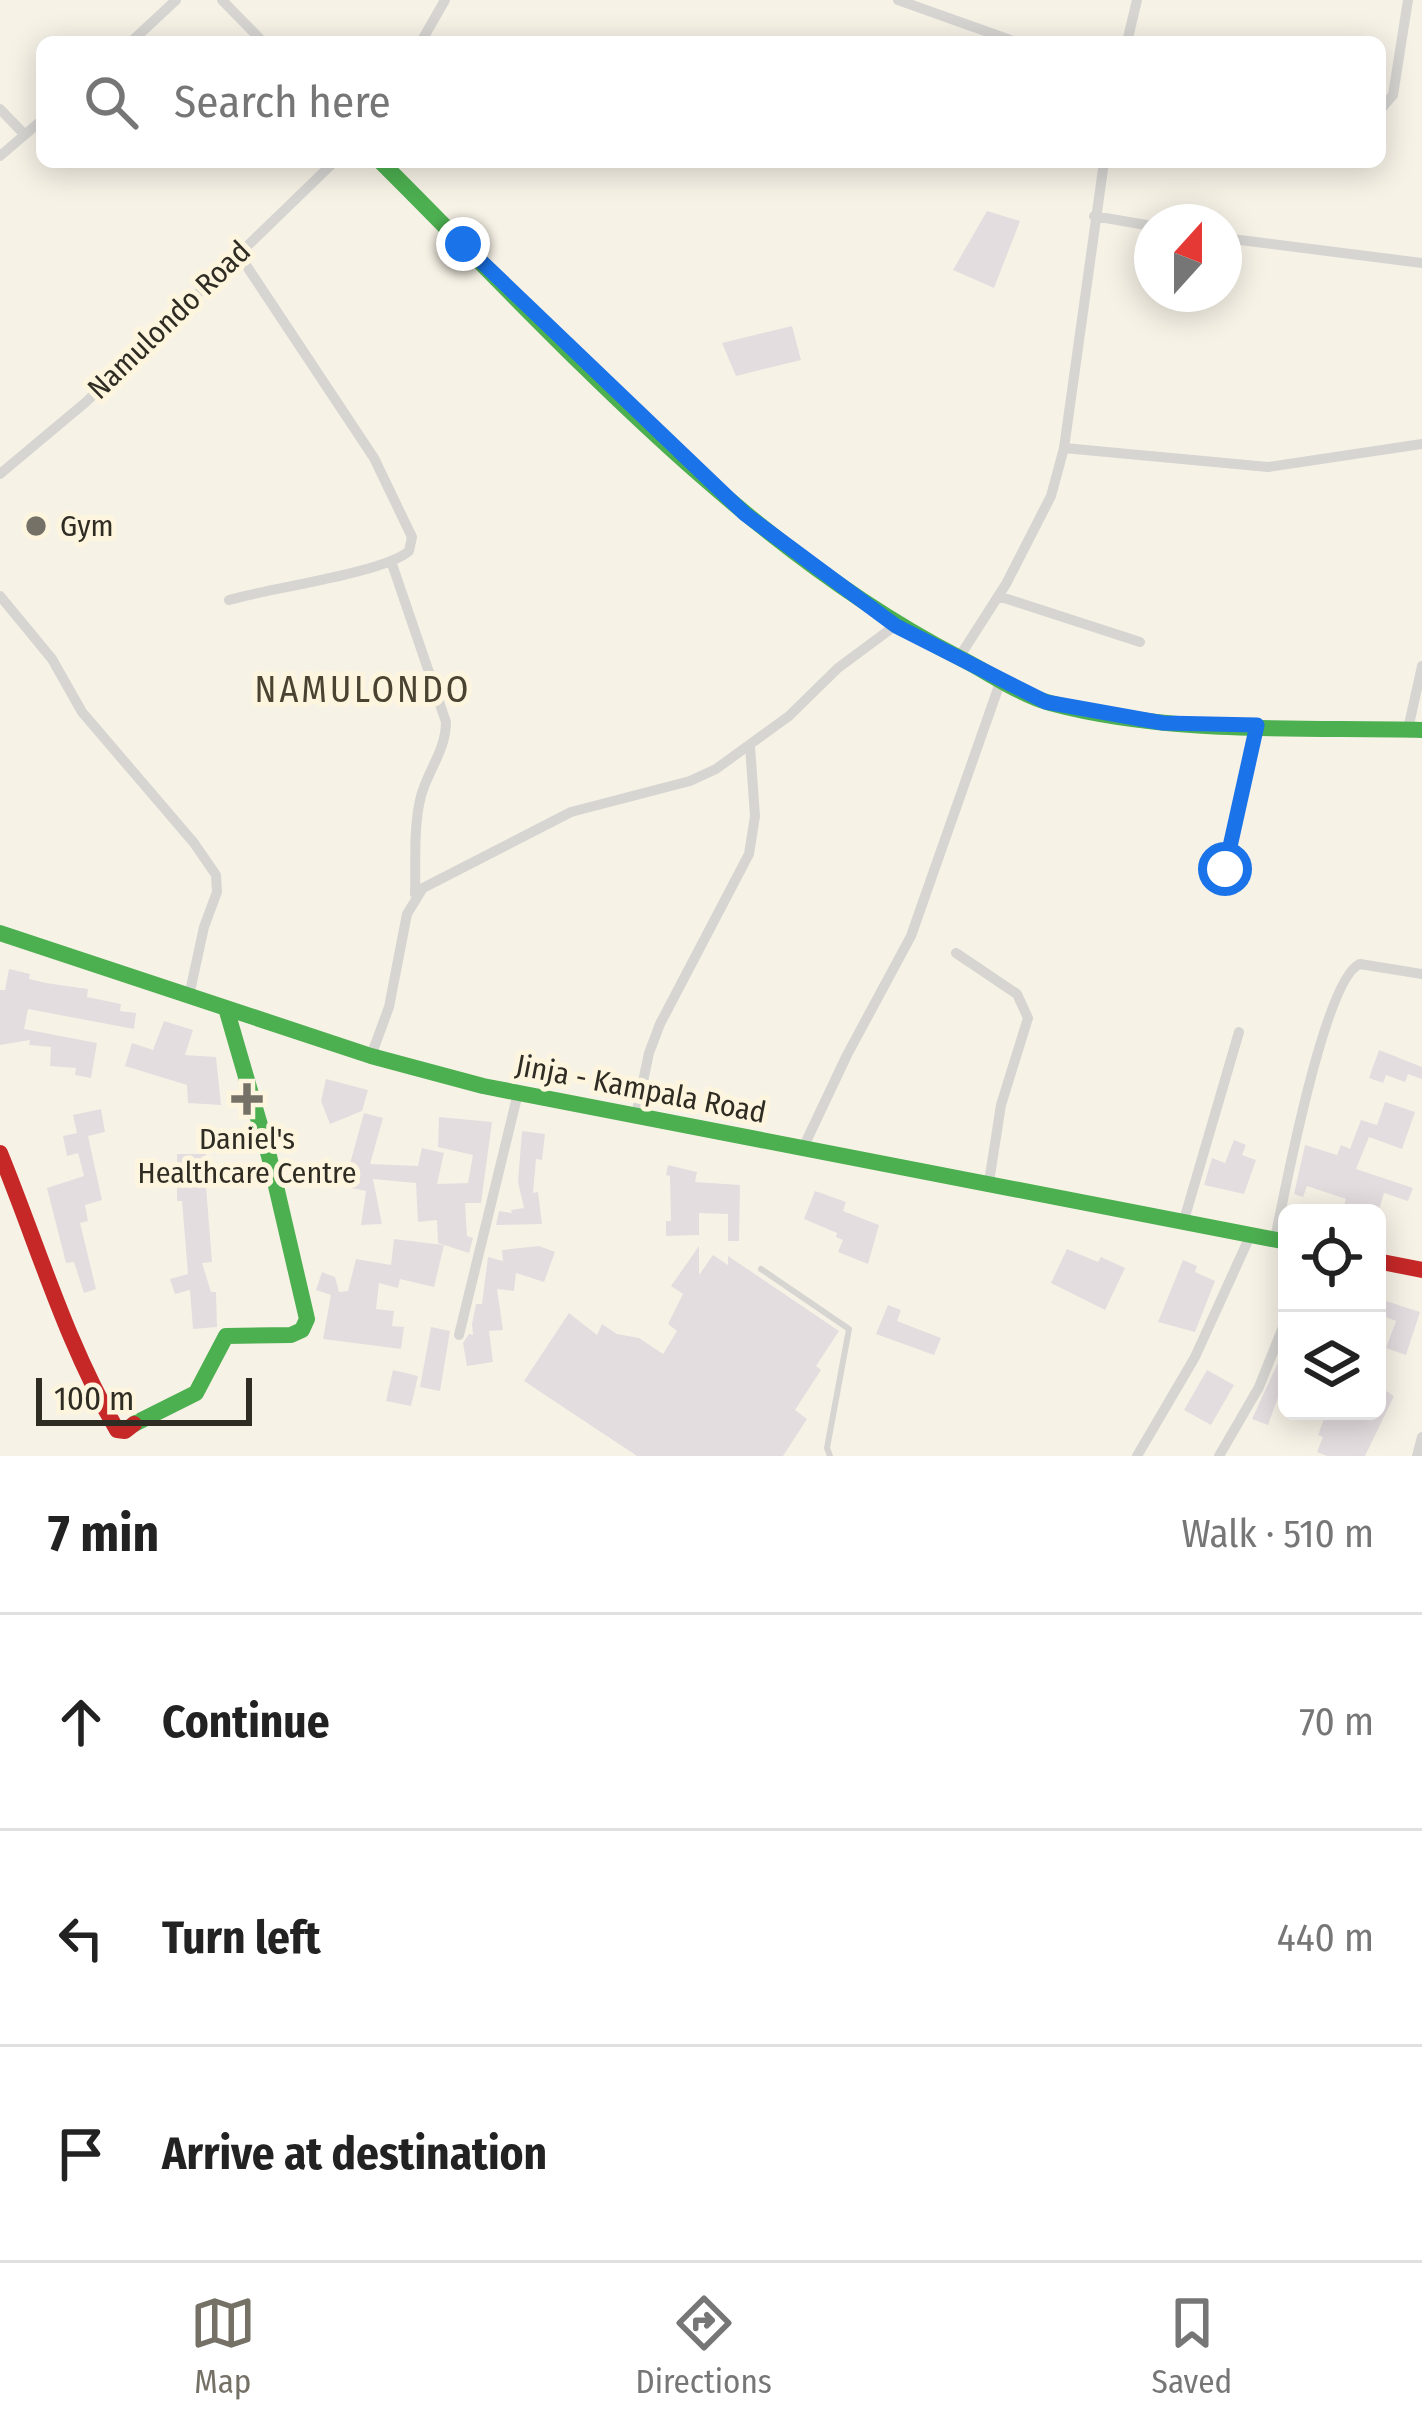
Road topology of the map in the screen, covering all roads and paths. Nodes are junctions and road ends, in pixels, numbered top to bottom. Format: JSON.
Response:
{"nodes":[{"id":1,"x":176,"y":0,"type":"edge"},
{"id":2,"x":222,"y":0,"type":"edge"},
{"id":3,"x":445,"y":0,"type":"edge"},
{"id":4,"x":898,"y":0,"type":"edge"},
{"id":5,"x":1137,"y":0,"type":"edge"},
{"id":6,"x":1408,"y":0,"type":"edge"},
{"id":7,"x":137,"y":36,"type":"edge"},
{"id":8,"x":257,"y":36,"type":"edge"},
{"id":9,"x":425,"y":36,"type":"edge"},
{"id":10,"x":999,"y":36,"type":"edge"},
{"id":11,"x":1128,"y":36,"type":"edge"},
{"id":12,"x":1386,"y":103,"type":"edge"},
{"id":13,"x":0,"y":109,"type":"edge"},
{"id":14,"x":36,"y":125,"type":"edge"},
{"id":15,"x":24,"y":134,"type":"junction"},
{"id":16,"x":0,"y":155,"type":"edge"},
{"id":17,"x":328,"y":168,"type":"edge"},
{"id":18,"x":387,"y":168,"type":"edge"},
{"id":19,"x":1103,"y":168,"type":"edge"},
{"id":20,"x":1094,"y":216,"type":"junction"},
{"id":21,"x":1134,"y":223,"type":"edge"},
{"id":22,"x":1242,"y":240,"type":"edge"},
{"id":23,"x":238,"y":253,"type":"junction"},
{"id":24,"x":1422,"y":263,"type":"edge"},
{"id":25,"x":1422,"y":444,"type":"edge"},
{"id":26,"x":1064,"y":448,"type":"junction"},
{"id":27,"x":0,"y":474,"type":"edge"},
{"id":28,"x":392,"y":564,"type":"junction"},
{"id":29,"x":0,"y":596,"type":"edge"},
{"id":30,"x":998,"y":596,"type":"junction"},
{"id":31,"x":229,"y":600,"type":"dead end"},
{"id":32,"x":896,"y":626,"type":"junction"},
{"id":33,"x":1140,"y":642,"type":"dead end"},
{"id":34,"x":958,"y":659,"type":"junction"},
{"id":35,"x":1422,"y":666,"type":"edge"},
{"id":36,"x":1001,"y":680,"type":"junction"},
{"id":37,"x":1257,"y":725,"type":"junction"},
{"id":38,"x":1415,"y":730,"type":"edge"},
{"id":39,"x":750,"y":746,"type":"junction"},
{"id":40,"x":1225,"y":869,"type":"dead end"},
{"id":41,"x":415,"y":897,"type":"junction"},
{"id":42,"x":0,"y":933,"type":"edge"},
{"id":43,"x":956,"y":953,"type":"dead end"},
{"id":44,"x":1422,"y":974,"type":"edge"},
{"id":45,"x":189,"y":996,"type":"junction"},
{"id":46,"x":226,"y":1008,"type":"junction"},
{"id":47,"x":1239,"y":1032,"type":"dead end"},
{"id":48,"x":371,"y":1056,"type":"junction"},
{"id":49,"x":518,"y":1093,"type":"junction"},
{"id":50,"x":635,"y":1115,"type":"junction"},
{"id":51,"x":802,"y":1148,"type":"junction"},
{"id":52,"x":0,"y":1153,"type":"edge"},
{"id":53,"x":989,"y":1183,"type":"junction"},
{"id":54,"x":1288,"y":1204,"type":"edge"},
{"id":55,"x":1184,"y":1220,"type":"junction"},
{"id":56,"x":1250,"y":1234,"type":"junction"},
{"id":57,"x":1278,"y":1240,"type":"edge"},
{"id":58,"x":1386,"y":1263,"type":"edge"},
{"id":59,"x":761,"y":1269,"type":"dead end"},
{"id":60,"x":1422,"y":1270,"type":"edge"},
{"id":61,"x":459,"y":1335,"type":"dead end"},
{"id":62,"x":1278,"y":1339,"type":"edge"},
{"id":63,"x":1422,"y":1436,"type":"edge"},
{"id":64,"x":830,"y":1456,"type":"edge"},
{"id":65,"x":1137,"y":1456,"type":"edge"},
{"id":66,"x":1219,"y":1456,"type":"edge"},
{"id":67,"x":1417,"y":1456,"type":"edge"}],
"edges":[{"from":1,"to":7,"type":"street"},
{"from":2,"to":8,"type":"street"},
{"from":3,"to":9,"type":"street"},
{"from":4,"to":10,"type":"street"},
{"from":5,"to":11,"type":"street"},
{"from":6,"to":12,"type":"street"},
{"from":13,"to":15,"type":"street"},
{"from":14,"to":15,"type":"street"},
{"from":15,"to":16,"type":"street"},
{"from":17,"to":23,"type":"street","name":"Namulondo Road"},
{"from":18,"to":32,"type":"main road"},
{"from":19,"to":20,"type":"street"},
{"from":20,"to":21,"type":"street"},
{"from":20,"to":26,"type":"street"},
{"from":22,"to":24,"type":"street"},
{"from":23,"to":27,"type":"street","name":"Namulondo Road"},
{"from":23,"to":28,"type":"street"},
{"from":25,"to":26,"type":"street"},
{"from":26,"to":30,"type":"street"},
{"from":28,"to":31,"type":"street"},
{"from":28,"to":41,"type":"street"},
{"from":29,"to":45,"type":"street"},
{"from":30,"to":33,"type":"street"},
{"from":30,"to":34,"type":"street"},
{"from":32,"to":34,"type":"main road"},
{"from":32,"to":39,"type":"street"},
{"from":34,"to":36,"type":"main road"},
{"from":35,"to":38,"type":"street"},
{"from":36,"to":37,"type":"main road"},
{"from":36,"to":51,"type":"street"},
{"from":37,"to":38,"type":"main road"},
{"from":37,"to":40,"type":"street"},
{"from":39,"to":41,"type":"street"},
{"from":39,"to":50,"type":"street"},
{"from":41,"to":48,"type":"street"},
{"from":42,"to":45,"type":"main road","name":"Jinja - Kampala Road"},
{"from":43,"to":53,"type":"street"},
{"from":44,"to":54,"type":"street"},
{"from":45,"to":46,"type":"main road","name":"Jinja - Kampala Road"},
{"from":46,"to":48,"type":"main road","name":"Jinja - Kampala Road"},
{"from":46,"to":52,"type":"main road"},
{"from":47,"to":55,"type":"street"},
{"from":48,"to":49,"type":"main road","name":"Jinja - Kampala Road"},
{"from":49,"to":50,"type":"main road","name":"Jinja - Kampala Road"},
{"from":49,"to":61,"type":"street"},
{"from":50,"to":51,"type":"main road","name":"Jinja - Kampala Road"},
{"from":51,"to":53,"type":"main road","name":"Jinja - Kampala Road"},
{"from":53,"to":55,"type":"main road","name":"Jinja - Kampala Road"},
{"from":55,"to":56,"type":"main road","name":"Jinja - Kampala Road"},
{"from":56,"to":57,"type":"main road","name":"Jinja - Kampala Road"},
{"from":56,"to":65,"type":"street"},
{"from":58,"to":60,"type":"main road"},
{"from":59,"to":64,"type":"lane"},
{"from":62,"to":66,"type":"street"},
{"from":63,"to":67,"type":"street"}]}
